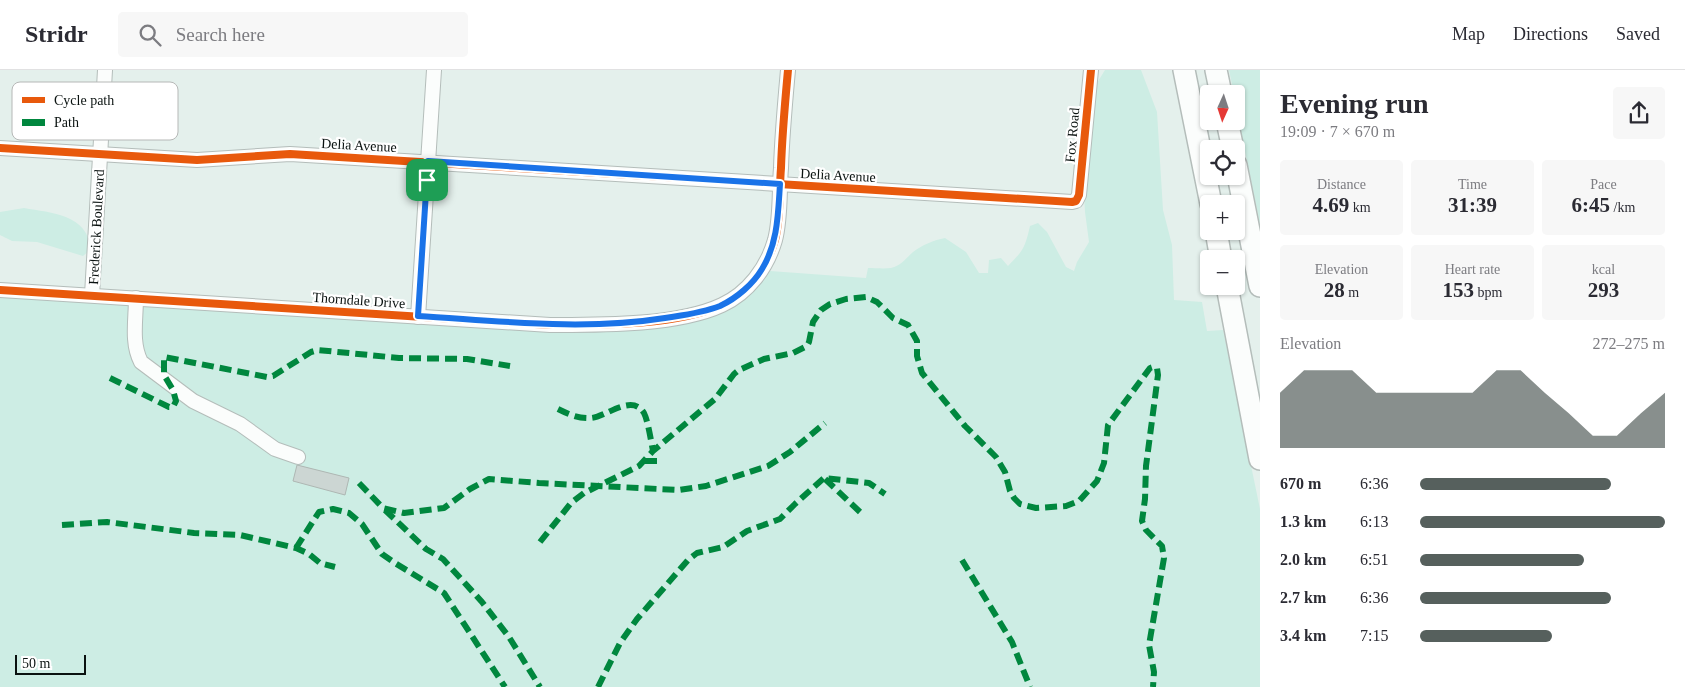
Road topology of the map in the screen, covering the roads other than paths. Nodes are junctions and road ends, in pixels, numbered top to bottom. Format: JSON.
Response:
{"nodes":[{"id":1,"x":434,"y":70,"type":"edge"},
{"id":2,"x":788,"y":70,"type":"edge"},
{"id":3,"x":1091,"y":70,"type":"edge"},
{"id":4,"x":1184,"y":70,"type":"edge"},
{"id":5,"x":1216,"y":70,"type":"edge"},
{"id":6,"x":1218,"y":85,"type":"edge"},
{"id":7,"x":101,"y":140,"type":"edge"},
{"id":8,"x":0,"y":148,"type":"edge"},
{"id":9,"x":100,"y":155,"type":"junction"},
{"id":10,"x":428,"y":161,"type":"junction"},
{"id":11,"x":780,"y":184,"type":"junction"},
{"id":12,"x":1240,"y":185,"type":"edge"},
{"id":13,"x":1209,"y":195,"type":"edge"},
{"id":14,"x":1076,"y":201,"type":"joint"},
{"id":15,"x":1260,"y":286,"type":"edge"},
{"id":16,"x":0,"y":290,"type":"edge"},
{"id":17,"x":92,"y":295,"type":"junction"},
{"id":18,"x":1229,"y":295,"type":"edge"},
{"id":19,"x":136,"y":298,"type":"junction"},
{"id":20,"x":418,"y":316,"type":"junction"},
{"id":21,"x":298,"y":458,"type":"dead end"},
{"id":22,"x":1260,"y":459,"type":"edge"}],
"edges":[{"from":1,"to":10,"type":"street"},
{"from":2,"to":11,"type":"street","name":"Thorndale Drive"},
{"from":3,"to":14,"type":"street","name":"Fox Road"},
{"from":4,"to":13,"type":"highway"},
{"from":5,"to":6,"type":"highway"},
{"from":7,"to":9,"type":"street","name":"Frederick Boulevard"},
{"from":8,"to":9,"type":"street","name":"Delia Avenue"},
{"from":9,"to":10,"type":"street","name":"Delia Avenue"},
{"from":9,"to":17,"type":"street","name":"Frederick Boulevard"},
{"from":10,"to":11,"type":"street","name":"Delia Avenue"},
{"from":10,"to":20,"type":"street"},
{"from":11,"to":14,"type":"street","name":"Delia Avenue"},
{"from":11,"to":20,"type":"street","name":"Thorndale Drive"},
{"from":12,"to":15,"type":"highway"},
{"from":16,"to":17,"type":"street","name":"Thorndale Drive"},
{"from":17,"to":19,"type":"street","name":"Thorndale Drive"},
{"from":18,"to":22,"type":"highway"},
{"from":19,"to":20,"type":"street","name":"Thorndale Drive"},
{"from":19,"to":21,"type":"street"}]}
